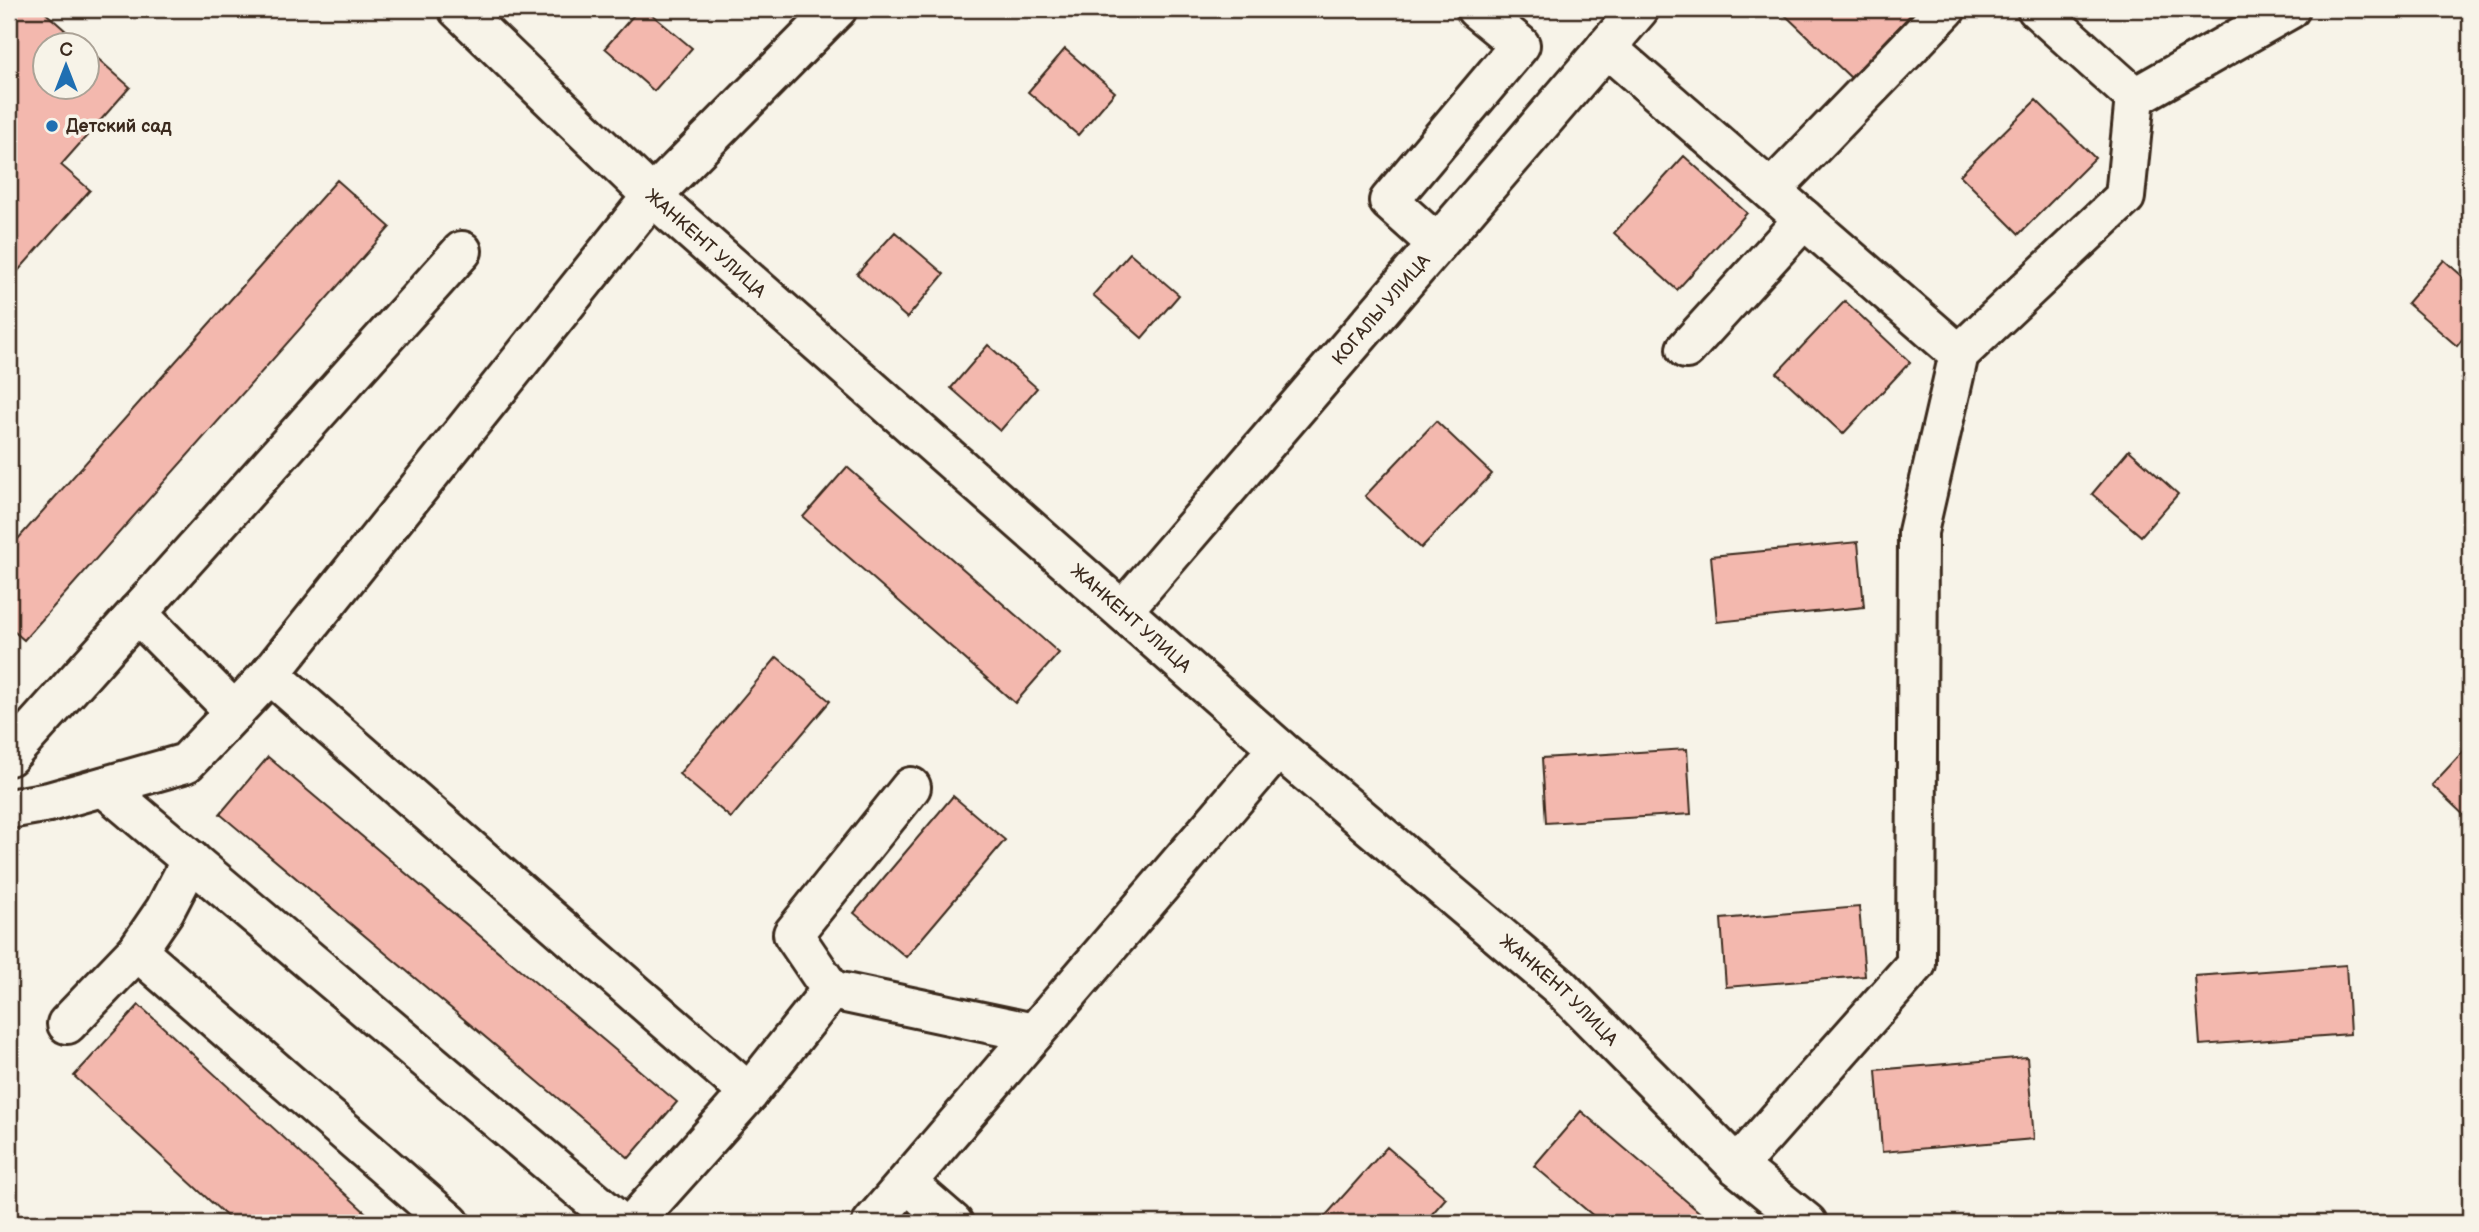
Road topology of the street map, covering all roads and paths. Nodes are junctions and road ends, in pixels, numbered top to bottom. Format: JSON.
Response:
{"nodes":[{"id":1,"x":458,"y":9,"type":"edge"},
{"id":2,"x":836,"y":9,"type":"edge"},
{"id":3,"x":1476,"y":9,"type":"edge"},
{"id":4,"x":1639,"y":9,"type":"edge"},
{"id":5,"x":1946,"y":9,"type":"edge"},
{"id":6,"x":2037,"y":9,"type":"edge"},
{"id":7,"x":2290,"y":9,"type":"edge"},
{"id":8,"x":1606,"y":47,"type":"junction"},
{"id":9,"x":2135,"y":97,"type":"junction"},
{"id":10,"x":1771,"y":190,"type":"junction"},
{"id":11,"x":652,"y":196,"type":"junction"},
{"id":12,"x":1804,"y":219,"type":"junction"},
{"id":13,"x":1437,"y":244,"type":"junction"},
{"id":14,"x":462,"y":251,"type":"dead end"},
{"id":15,"x":1686,"y":349,"type":"dead end"},
{"id":16,"x":1959,"y":354,"type":"junction"},
{"id":17,"x":1124,"y":610,"type":"junction"},
{"id":18,"x":137,"y":613,"type":"junction"},
{"id":19,"x":270,"y":674,"type":"junction"},
{"id":20,"x":235,"y":712,"type":"junction"},
{"id":21,"x":1278,"y":748,"type":"junction"},
{"id":22,"x":9,"y":756,"type":"edge"},
{"id":23,"x":104,"y":787,"type":"junction"},
{"id":24,"x":911,"y":787,"type":"dead end"},
{"id":25,"x":9,"y":809,"type":"edge"},
{"id":26,"x":191,"y":860,"type":"junction"},
{"id":27,"x":137,"y":951,"type":"junction"},
{"id":28,"x":831,"y":990,"type":"junction"},
{"id":29,"x":67,"y":1024,"type":"dead end"},
{"id":30,"x":1034,"y":1033,"type":"junction"},
{"id":31,"x":748,"y":1093,"type":"junction"},
{"id":32,"x":1737,"y":1166,"type":"junction"},
{"id":33,"x":907,"y":1183,"type":"junction"},
{"id":34,"x":642,"y":1219,"type":"edge"},
{"id":35,"x":450,"y":1223,"type":"edge"},
{"id":36,"x":872,"y":1223,"type":"edge"},
{"id":37,"x":953,"y":1223,"type":"edge"},
{"id":38,"x":1807,"y":1223,"type":"edge"}],
"edges":[{"from":1,"to":11,"type":"street","name":"ЖАНКЕНТ УЛИЦА"},
{"from":2,"to":11,"type":"street"},
{"from":3,"to":13,"type":"street"},
{"from":4,"to":8,"type":"street","name":"КОГАЛЫ УЛИЦА"},
{"from":5,"to":10,"type":"street"},
{"from":6,"to":9,"type":"street"},
{"from":7,"to":9,"type":"street"},
{"from":8,"to":10,"type":"street"},
{"from":8,"to":13,"type":"street","name":"КОГАЛЫ УЛИЦА"},
{"from":9,"to":16,"type":"street"},
{"from":10,"to":12,"type":"street"},
{"from":11,"to":17,"type":"street","name":"ЖАНКЕНТ УЛИЦА"},
{"from":11,"to":19,"type":"street"},
{"from":12,"to":15,"type":"street"},
{"from":12,"to":16,"type":"street"},
{"from":13,"to":17,"type":"street","name":"КОГАЛЫ УЛИЦА"},
{"from":14,"to":18,"type":"street"},
{"from":16,"to":32,"type":"street"},
{"from":17,"to":21,"type":"street","name":"ЖАНКЕНТ УЛИЦА"},
{"from":18,"to":20,"type":"street"},
{"from":18,"to":22,"type":"street"},
{"from":19,"to":20,"type":"street"},
{"from":19,"to":31,"type":"street"},
{"from":20,"to":23,"type":"street"},
{"from":21,"to":30,"type":"street"},
{"from":21,"to":32,"type":"street","name":"ЖАНКЕНТ УЛИЦА"},
{"from":23,"to":25,"type":"street"},
{"from":23,"to":26,"type":"street"},
{"from":24,"to":28,"type":"street"},
{"from":26,"to":27,"type":"street"},
{"from":26,"to":34,"type":"street"},
{"from":27,"to":29,"type":"street"},
{"from":27,"to":35,"type":"street"},
{"from":28,"to":30,"type":"street"},
{"from":28,"to":31,"type":"street"},
{"from":30,"to":33,"type":"street"},
{"from":31,"to":34,"type":"street"},
{"from":32,"to":38,"type":"street","name":"ЖАНКЕНТ УЛИЦА"},
{"from":33,"to":36,"type":"street"},
{"from":33,"to":37,"type":"street"}]}
